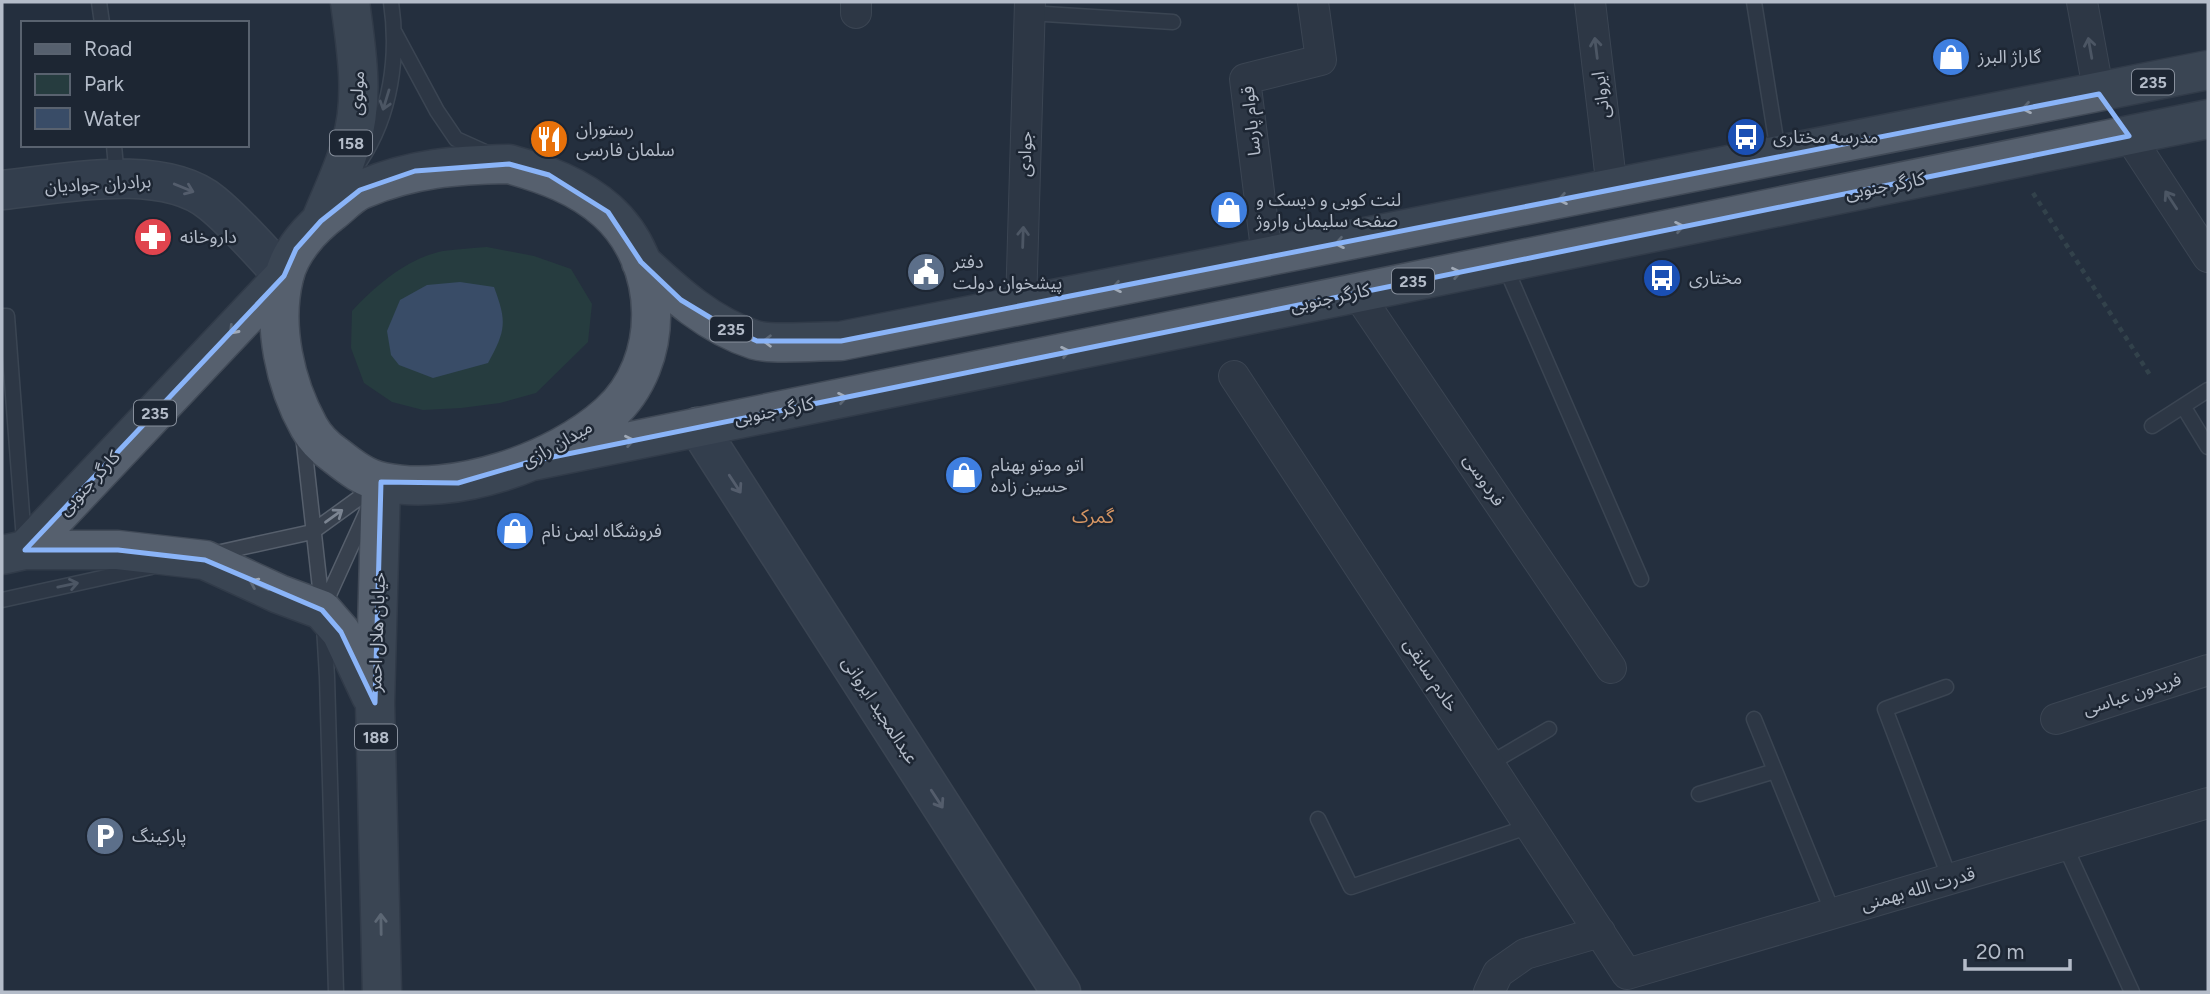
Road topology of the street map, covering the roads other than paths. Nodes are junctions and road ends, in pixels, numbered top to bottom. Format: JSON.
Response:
{"nodes":[{"id":1,"x":99,"y":2,"type":"edge"},
{"id":2,"x":350,"y":2,"type":"edge"},
{"id":3,"x":391,"y":2,"type":"edge"},
{"id":4,"x":1313,"y":2,"type":"edge"},
{"id":5,"x":1590,"y":2,"type":"edge"},
{"id":6,"x":1754,"y":2,"type":"edge"},
{"id":7,"x":2082,"y":2,"type":"edge"},
{"id":8,"x":1030,"y":7,"type":"edge"},
{"id":9,"x":102,"y":21,"type":"edge"},
{"id":10,"x":1173,"y":22,"type":"dead end"},
{"id":11,"x":395,"y":33,"type":"junction"},
{"id":12,"x":2208,"y":70,"type":"edge"},
{"id":13,"x":2099,"y":94,"type":"junction"},
{"id":14,"x":2208,"y":119,"type":"edge"},
{"id":15,"x":2129,"y":136,"type":"junction"},
{"id":16,"x":1779,"y":156,"type":"junction"},
{"id":17,"x":116,"y":162,"type":"edge"},
{"id":18,"x":509,"y":164,"type":"junction"},
{"id":19,"x":1612,"y":189,"type":"junction"},
{"id":20,"x":2,"y":190,"type":"edge"},
{"id":21,"x":321,"y":220,"type":"junction"},
{"id":22,"x":1267,"y":257,"type":"junction"},
{"id":23,"x":2208,"y":257,"type":"edge"},
{"id":24,"x":641,"y":262,"type":"junction"},
{"id":25,"x":1504,"y":263,"type":"junction"},
{"id":26,"x":284,"y":276,"type":"junction"},
{"id":27,"x":1357,"y":293,"type":"junction"},
{"id":28,"x":1021,"y":305,"type":"junction"},
{"id":29,"x":2,"y":316,"type":"edge"},
{"id":30,"x":1234,"y":376,"type":"dead end"},
{"id":31,"x":2208,"y":390,"type":"edge"},
{"id":32,"x":299,"y":404,"type":"junction"},
{"id":33,"x":2183,"y":406,"type":"junction"},
{"id":34,"x":2152,"y":426,"type":"dead end"},
{"id":35,"x":698,"y":427,"type":"junction"},
{"id":36,"x":2208,"y":447,"type":"edge"},
{"id":37,"x":533,"y":461,"type":"junction"},
{"id":38,"x":381,"y":482,"type":"junction"},
{"id":39,"x":312,"y":532,"type":"junction"},
{"id":40,"x":13,"y":552,"type":"edge"},
{"id":41,"x":1641,"y":579,"type":"dead end"},
{"id":42,"x":2,"y":600,"type":"edge"},
{"id":43,"x":323,"y":610,"type":"junction"},
{"id":44,"x":1611,"y":668,"type":"dead end"},
{"id":45,"x":2208,"y":670,"type":"edge"},
{"id":46,"x":1946,"y":687,"type":"dead end"},
{"id":47,"x":375,"y":704,"type":"junction"},
{"id":48,"x":1754,"y":719,"type":"dead end"},
{"id":49,"x":2056,"y":719,"type":"dead end"},
{"id":50,"x":1549,"y":729,"type":"dead end"},
{"id":51,"x":1489,"y":764,"type":"junction"},
{"id":52,"x":1775,"y":771,"type":"junction"},
{"id":53,"x":1699,"y":794,"type":"dead end"},
{"id":54,"x":2208,"y":803,"type":"edge"},
{"id":55,"x":1318,"y":820,"type":"dead end"},
{"id":56,"x":1530,"y":826,"type":"junction"},
{"id":57,"x":2065,"y":846,"type":"junction"},
{"id":58,"x":1950,"y":879,"type":"junction"},
{"id":59,"x":1833,"y":913,"type":"junction"},
{"id":60,"x":1600,"y":932,"type":"junction"},
{"id":61,"x":1627,"y":974,"type":"joint"},
{"id":62,"x":337,"y":992,"type":"edge"},
{"id":63,"x":382,"y":992,"type":"edge"},
{"id":64,"x":1061,"y":992,"type":"edge"},
{"id":65,"x":1489,"y":992,"type":"edge"},
{"id":66,"x":2132,"y":992,"type":"edge"}],
"edges":[{"from":1,"to":9,"type":"lane"},
{"from":2,"to":21,"type":"main road","name":"مولوی","number":"158"},
{"from":3,"to":11,"type":"lane"},
{"from":4,"to":22,"type":"street","name":"قوام پارسا"},
{"from":19,"to":5,"type":"street","name":"ایروانی","one_way":true},
{"from":6,"to":16,"type":"lane"},
{"from":13,"to":7,"type":"street","one_way":true},
{"from":8,"to":10,"type":"lane"},
{"from":28,"to":8,"type":"street","name":"جوادی","one_way":true},
{"from":11,"to":18,"type":"lane"},
{"from":11,"to":21,"type":"lane","one_way":true},
{"from":12,"to":13,"type":"main road","number":"235"},
{"from":13,"to":15,"type":"main road"},
{"from":13,"to":16,"type":"main road","number":"235","one_way":true},
{"from":14,"to":15,"type":"main road","name":"کارگر جنوبی","number":"235"},
{"from":23,"to":15,"type":"street","one_way":true},
{"from":25,"to":15,"type":"main road","name":"کارگر جنوبی","number":"235","one_way":true},
{"from":16,"to":19,"type":"main road","number":"235"},
{"from":17,"to":20,"type":"main road","name":"برادران جوادیان"},
{"from":17,"to":26,"type":"main road","name":"برادران جوادیان","one_way":true},
{"from":18,"to":21,"type":"main road","name":"میدان رازی"},
{"from":18,"to":24,"type":"main road","name":"میدان رازی"},
{"from":19,"to":22,"type":"main road","number":"235","one_way":true},
{"from":21,"to":26,"type":"main road","name":"میدان رازی"},
{"from":22,"to":28,"type":"main road","number":"235","one_way":true},
{"from":28,"to":24,"type":"main road","number":"235","one_way":true},
{"from":24,"to":37,"type":"main road","name":"میدان رازی"},
{"from":27,"to":25,"type":"main road","name":"کارگر جنوبی","number":"235","one_way":true},
{"from":25,"to":41,"type":"lane"},
{"from":26,"to":32,"type":"main road","name":"میدان رازی"},
{"from":26,"to":40,"type":"main road","name":"کارگر جنوبی","number":"235","one_way":true},
{"from":35,"to":27,"type":"main road","name":"کارگر جنوبی","number":"235","one_way":true},
{"from":27,"to":44,"type":"street","name":"فردوسی"},
{"from":29,"to":40,"type":"lane"},
{"from":30,"to":51,"type":"street","name":"خادم سابقی"},
{"from":31,"to":33,"type":"lane"},
{"from":32,"to":38,"type":"main road","name":"میدان رازی"},
{"from":32,"to":39,"type":"lane"},
{"from":33,"to":34,"type":"lane"},
{"from":33,"to":36,"type":"lane"},
{"from":37,"to":35,"type":"main road","name":"کارگر جنوبی","number":"235","one_way":true},
{"from":35,"to":64,"type":"main road","name":"عبدالمجید ایروانی","one_way":true},
{"from":37,"to":38,"type":"main road","name":"میدان رازی"},
{"from":39,"to":38,"type":"lane","one_way":true},
{"from":38,"to":43,"type":"lane"},
{"from":38,"to":47,"type":"main road","name":"خیابان هلال احمر","number":"188"},
{"from":42,"to":39,"type":"lane","one_way":true},
{"from":39,"to":43,"type":"lane"},
{"from":43,"to":40,"type":"main road","one_way":true},
{"from":43,"to":47,"type":"main road"},
{"from":43,"to":62,"type":"lane"},
{"from":45,"to":49,"type":"street","name":"فریدون عباسی"},
{"from":46,"to":58,"type":"lane"},
{"from":63,"to":47,"type":"main road","name":"خیابان هلال احمر","number":"188","one_way":true},
{"from":48,"to":52,"type":"lane"},
{"from":50,"to":51,"type":"lane"},
{"from":51,"to":56,"type":"street","name":"خادم سابقی"},
{"from":52,"to":53,"type":"lane"},
{"from":52,"to":59,"type":"lane"},
{"from":54,"to":57,"type":"street","name":"قدرت الله بهمنی"},
{"from":55,"to":56,"type":"lane"},
{"from":56,"to":60,"type":"street","name":"خادم سابقی"},
{"from":57,"to":58,"type":"street","name":"قدرت الله بهمنی"},
{"from":57,"to":66,"type":"lane"},
{"from":58,"to":59,"type":"street","name":"قدرت الله بهمنی"},
{"from":59,"to":61,"type":"street","name":"قدرت الله بهمنی"},
{"from":60,"to":61,"type":"street","name":"خادم سابقی"},
{"from":60,"to":65,"type":"street"}]}
